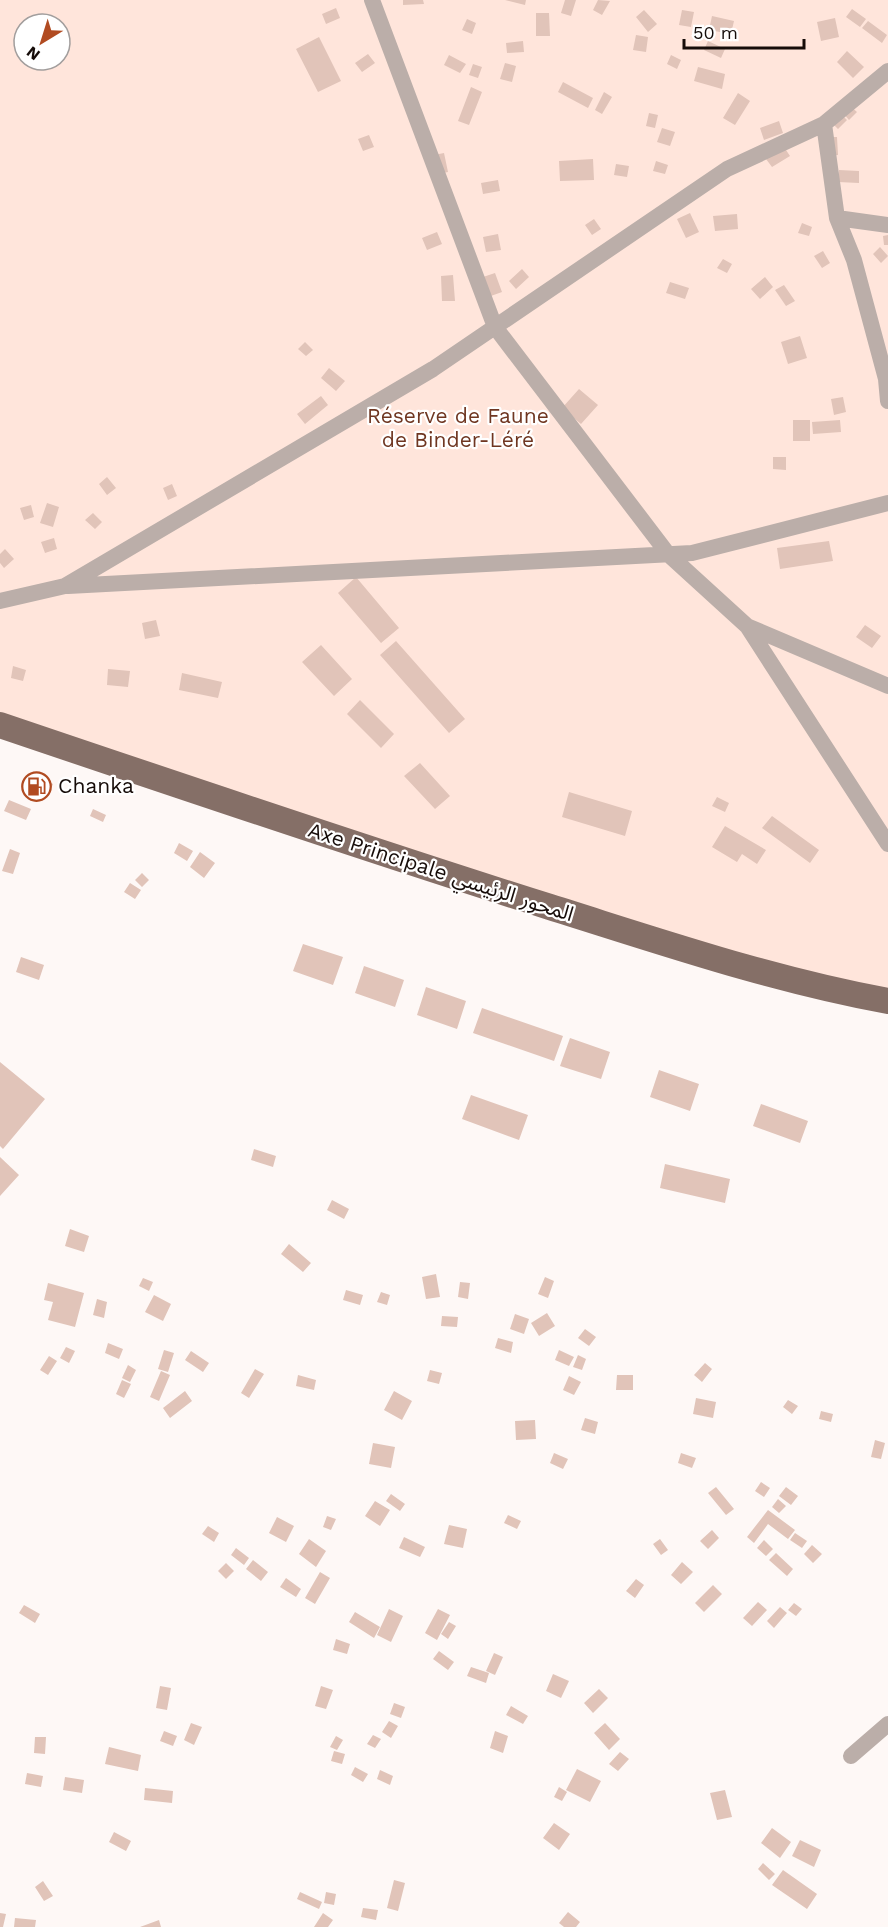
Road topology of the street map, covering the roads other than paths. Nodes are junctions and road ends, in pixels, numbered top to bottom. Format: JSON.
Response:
{"nodes":[{"id":1,"x":372,"y":0,"type":"edge"},
{"id":2,"x":888,"y":71,"type":"edge"},
{"id":3,"x":824,"y":124,"type":"junction"},
{"id":4,"x":837,"y":218,"type":"junction"},
{"id":5,"x":888,"y":225,"type":"edge"},
{"id":6,"x":495,"y":327,"type":"junction"},
{"id":7,"x":888,"y":400,"type":"edge"},
{"id":8,"x":888,"y":503,"type":"edge"},
{"id":9,"x":668,"y":554,"type":"junction"},
{"id":10,"x":64,"y":586,"type":"junction"},
{"id":11,"x":0,"y":601,"type":"edge"},
{"id":12,"x":747,"y":626,"type":"junction"},
{"id":13,"x":888,"y":686,"type":"edge"},
{"id":14,"x":0,"y":725,"type":"edge"},
{"id":15,"x":888,"y":844,"type":"edge"},
{"id":16,"x":888,"y":1001,"type":"edge"},
{"id":17,"x":888,"y":1724,"type":"edge"},
{"id":18,"x":851,"y":1755,"type":"dead end"}],
"edges":[{"from":1,"to":6,"type":"street"},
{"from":2,"to":3,"type":"street"},
{"from":3,"to":4,"type":"street"},
{"from":3,"to":6,"type":"street"},
{"from":4,"to":5,"type":"street"},
{"from":4,"to":7,"type":"street"},
{"from":6,"to":9,"type":"street"},
{"from":6,"to":10,"type":"street"},
{"from":8,"to":9,"type":"street"},
{"from":9,"to":10,"type":"street"},
{"from":9,"to":12,"type":"street"},
{"from":10,"to":11,"type":"street"},
{"from":12,"to":13,"type":"street"},
{"from":12,"to":15,"type":"street"},
{"from":14,"to":16,"type":"main road","name":"Axe Principale المحور الرئيسي"},
{"from":17,"to":18,"type":"street"}]}
